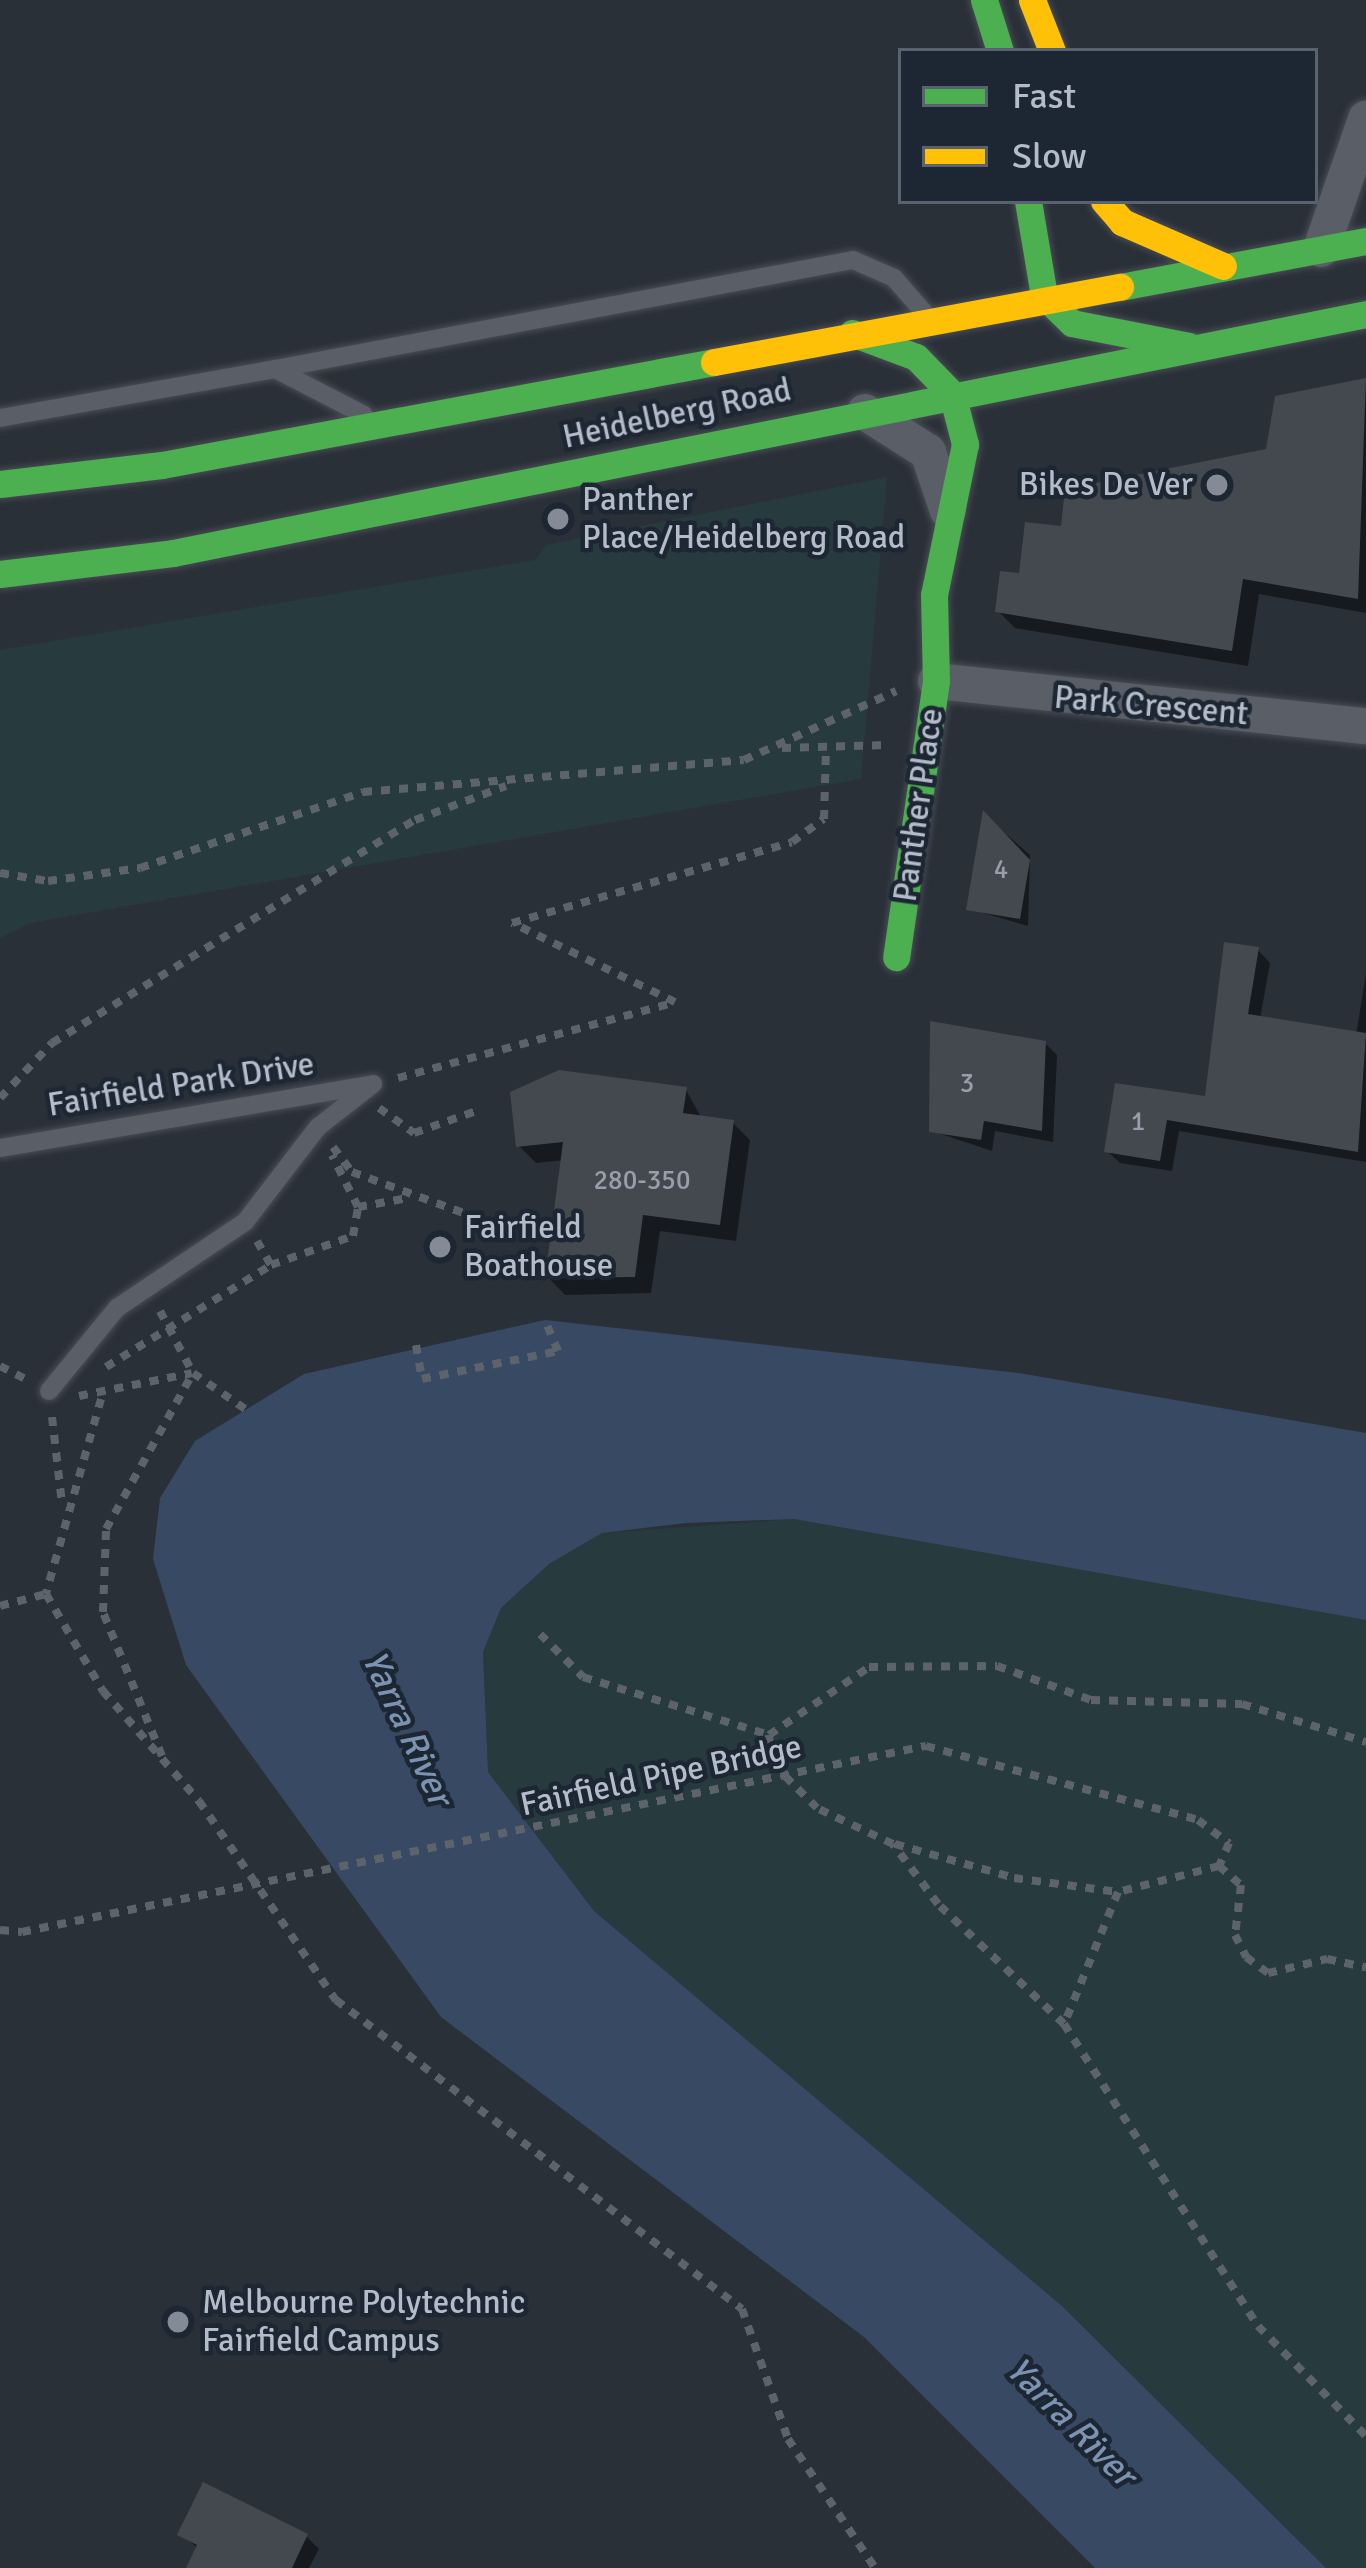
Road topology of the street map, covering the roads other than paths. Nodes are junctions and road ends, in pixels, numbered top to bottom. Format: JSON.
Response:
{"nodes":[{"id":1,"x":984,"y":0,"type":"edge"},
{"id":2,"x":1032,"y":0,"type":"edge"},
{"id":3,"x":999,"y":48,"type":"edge"},
{"id":4,"x":1051,"y":48,"type":"edge"},
{"id":5,"x":1365,"y":134,"type":"edge"},
{"id":6,"x":1029,"y":204,"type":"edge"},
{"id":7,"x":1107,"y":204,"type":"edge"},
{"id":8,"x":1366,"y":241,"type":"edge"},
{"id":9,"x":1321,"y":249,"type":"junction"},
{"id":10,"x":1223,"y":266,"type":"junction"},
{"id":11,"x":1044,"y":296,"type":"junction"},
{"id":12,"x":1366,"y":314,"type":"edge"},
{"id":13,"x":929,"y":318,"type":"junction"},
{"id":14,"x":851,"y":333,"type":"junction"},
{"id":15,"x":1189,"y":346,"type":"junction"},
{"id":16,"x":748,"y":352,"type":"junction"},
{"id":17,"x":274,"y":369,"type":"junction"},
{"id":18,"x":952,"y":394,"type":"junction"},
{"id":19,"x":865,"y":412,"type":"junction"},
{"id":20,"x":0,"y":418,"type":"edge"},
{"id":21,"x":379,"y":422,"type":"junction"},
{"id":22,"x":764,"y":432,"type":"junction"},
{"id":23,"x":0,"y":484,"type":"edge"},
{"id":24,"x":948,"y":511,"type":"junction"},
{"id":25,"x":0,"y":574,"type":"edge"},
{"id":26,"x":936,"y":681,"type":"junction"},
{"id":27,"x":1366,"y":726,"type":"edge"},
{"id":28,"x":896,"y":957,"type":"dead end"},
{"id":29,"x":0,"y":1148,"type":"edge"},
{"id":30,"x":50,"y":1391,"type":"road end"}],
"edges":[{"from":1,"to":3,"type":"main road"},
{"from":2,"to":4,"type":"main road"},
{"from":5,"to":9,"type":"street"},
{"from":6,"to":11,"type":"main road"},
{"from":7,"to":10,"type":"main road"},
{"from":8,"to":9,"type":"main road","name":"Heidelberg Road"},
{"from":9,"to":10,"type":"main road","name":"Heidelberg Road"},
{"from":10,"to":11,"type":"main road","name":"Heidelberg Road"},
{"from":11,"to":13,"type":"main road","name":"Heidelberg Road"},
{"from":11,"to":15,"type":"main road"},
{"from":12,"to":15,"type":"main road","name":"Heidelberg Road"},
{"from":13,"to":14,"type":"main road","name":"Heidelberg Road"},
{"from":13,"to":17,"type":"lane"},
{"from":14,"to":16,"type":"main road","name":"Heidelberg Road"},
{"from":14,"to":18,"type":"main road"},
{"from":15,"to":18,"type":"main road","name":"Heidelberg Road"},
{"from":16,"to":21,"type":"main road","name":"Heidelberg Road"},
{"from":16,"to":22,"type":"main road"},
{"from":17,"to":20,"type":"lane"},
{"from":17,"to":21,"type":"lane"},
{"from":18,"to":19,"type":"main road","name":"Heidelberg Road"},
{"from":18,"to":24,"type":"main road","name":"Panther Place"},
{"from":19,"to":22,"type":"main road","name":"Heidelberg Road"},
{"from":19,"to":24,"type":"street","name":"Panther Place"},
{"from":21,"to":23,"type":"main road","name":"Heidelberg Road"},
{"from":22,"to":25,"type":"main road","name":"Heidelberg Road"},
{"from":24,"to":26,"type":"main road","name":"Panther Place"},
{"from":26,"to":27,"type":"street","name":"Park Crescent"},
{"from":26,"to":28,"type":"main road","name":"Panther Place"},
{"from":29,"to":30,"type":"lane","name":"Fairfield Park Drive"}]}
